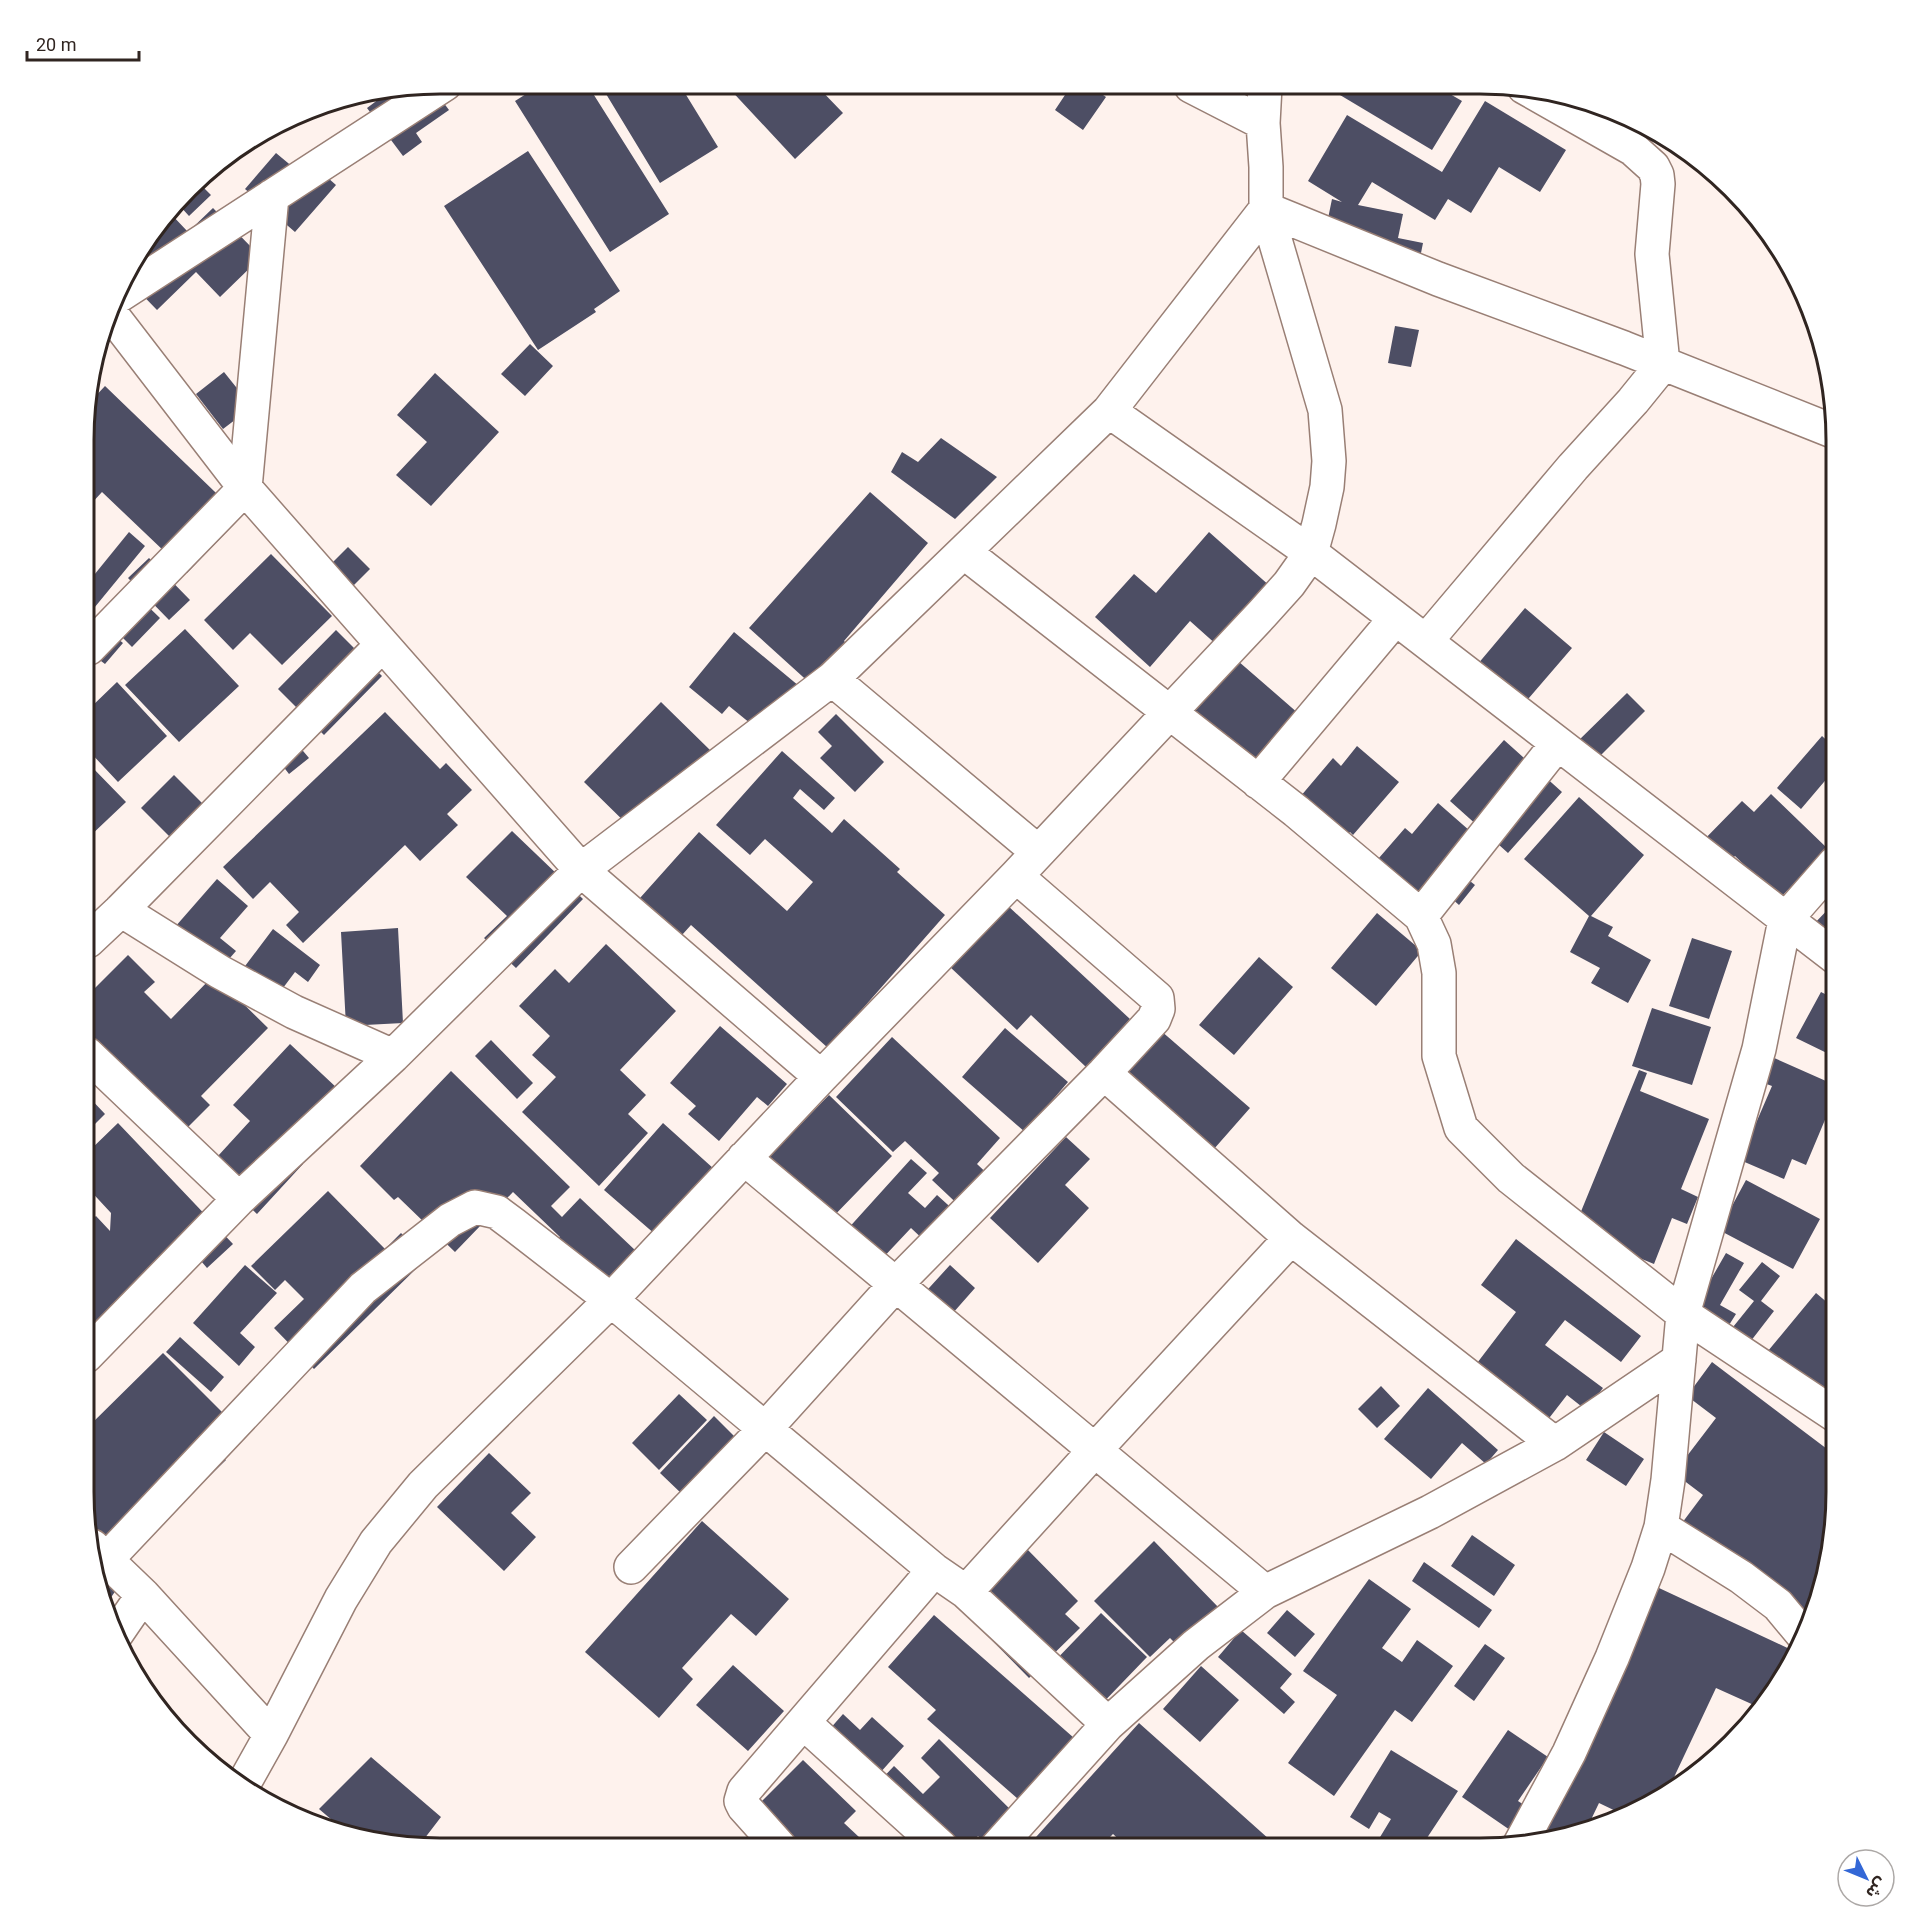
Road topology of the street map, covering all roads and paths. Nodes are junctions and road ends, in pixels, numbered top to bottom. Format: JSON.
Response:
{"nodes":[{"id":1,"x":1207,"y":94,"type":"edge"},
{"id":2,"x":1264,"y":94,"type":"edge"},
{"id":3,"x":429,"y":95,"type":"edge"},
{"id":4,"x":1563,"y":105,"type":"edge"},
{"id":5,"x":1263,"y":123,"type":"junction"},
{"id":6,"x":1635,"y":137,"type":"edge"},
{"id":7,"x":272,"y":196,"type":"junction"},
{"id":8,"x":1266,"y":209,"type":"junction"},
{"id":9,"x":130,"y":289,"type":"edge"},
{"id":10,"x":116,"y":321,"type":"edge"},
{"id":11,"x":1663,"y":364,"type":"junction"},
{"id":12,"x":1110,"y":411,"type":"junction"},
{"id":13,"x":1825,"y":428,"type":"edge"},
{"id":14,"x":245,"y":488,"type":"junction"},
{"id":15,"x":964,"y":552,"type":"junction"},
{"id":16,"x":1311,"y":553,"type":"junction"},
{"id":17,"x":1395,"y":619,"type":"junction"},
{"id":18,"x":1426,"y":641,"type":"junction"},
{"id":19,"x":94,"y":643,"type":"edge"},
{"id":20,"x":382,"y":645,"type":"junction"},
{"id":21,"x":832,"y":679,"type":"junction"},
{"id":22,"x":1169,"y":712,"type":"junction"},
{"id":23,"x":1557,"y":744,"type":"junction"},
{"id":24,"x":1258,"y":782,"type":"junction"},
{"id":25,"x":1038,"y":852,"type":"junction"},
{"id":26,"x":581,"y":870,"type":"junction"},
{"id":27,"x":1826,"y":873,"type":"edge"},
{"id":28,"x":1016,"y":876,"type":"junction"},
{"id":29,"x":121,"y":910,"type":"junction"},
{"id":30,"x":1421,"y":916,"type":"junction"},
{"id":31,"x":1785,"y":920,"type":"junction"},
{"id":32,"x":94,"y":935,"type":"edge"},
{"id":33,"x":1826,"y":950,"type":"edge"},
{"id":34,"x":393,"y":1056,"type":"junction"},
{"id":35,"x":94,"y":1061,"type":"edge"},
{"id":36,"x":1104,"y":1073,"type":"junction"},
{"id":37,"x":821,"y":1077,"type":"junction"},
{"id":38,"x":744,"y":1158,"type":"junction"},
{"id":39,"x":239,"y":1198,"type":"junction"},
{"id":40,"x":1291,"y":1238,"type":"junction"},
{"id":41,"x":895,"y":1285,"type":"junction"},
{"id":42,"x":611,"y":1300,"type":"junction"},
{"id":43,"x":1683,"y":1314,"type":"junction"},
{"id":44,"x":94,"y":1345,"type":"edge"},
{"id":45,"x":1679,"y":1360,"type":"junction"},
{"id":46,"x":1826,"y":1409,"type":"edge"},
{"id":47,"x":766,"y":1428,"type":"junction"},
{"id":48,"x":1555,"y":1444,"type":"junction"},
{"id":49,"x":1095,"y":1449,"type":"junction"},
{"id":50,"x":1661,"y":1527,"type":"junction"},
{"id":51,"x":99,"y":1552,"type":"edge"},
{"id":52,"x":100,"y":1553,"type":"edge"},
{"id":53,"x":631,"y":1567,"type":"dead end"},
{"id":54,"x":934,"y":1570,"type":"junction"},
{"id":55,"x":966,"y":1592,"type":"junction"},
{"id":56,"x":1265,"y":1592,"type":"junction"},
{"id":57,"x":143,"y":1595,"type":"junction"},
{"id":58,"x":122,"y":1626,"type":"edge"},
{"id":59,"x":1797,"y":1628,"type":"edge"},
{"id":60,"x":804,"y":1723,"type":"junction"},
{"id":61,"x":1108,"y":1724,"type":"junction"},
{"id":62,"x":271,"y":1735,"type":"junction"},
{"id":63,"x":247,"y":1778,"type":"edge"},
{"id":64,"x":1525,"y":1835,"type":"edge"},
{"id":65,"x":772,"y":1838,"type":"edge"},
{"id":66,"x":931,"y":1838,"type":"edge"},
{"id":67,"x":1005,"y":1838,"type":"edge"}],
"edges":[{"from":1,"to":5,"type":"street"},
{"from":2,"to":5,"type":"street"},
{"from":3,"to":7,"type":"street"},
{"from":4,"to":6,"type":"street"},
{"from":5,"to":8,"type":"street"},
{"from":6,"to":11,"type":"street"},
{"from":7,"to":9,"type":"street"},
{"from":7,"to":14,"type":"street"},
{"from":8,"to":11,"type":"street"},
{"from":8,"to":12,"type":"street"},
{"from":8,"to":16,"type":"street"},
{"from":10,"to":14,"type":"street"},
{"from":11,"to":13,"type":"street"},
{"from":11,"to":18,"type":"street"},
{"from":12,"to":15,"type":"street"},
{"from":12,"to":16,"type":"street"},
{"from":14,"to":19,"type":"street"},
{"from":14,"to":20,"type":"street"},
{"from":15,"to":21,"type":"street"},
{"from":15,"to":22,"type":"street"},
{"from":16,"to":17,"type":"street"},
{"from":16,"to":22,"type":"street"},
{"from":17,"to":18,"type":"street"},
{"from":17,"to":24,"type":"street"},
{"from":18,"to":23,"type":"street"},
{"from":20,"to":26,"type":"street"},
{"from":20,"to":29,"type":"street"},
{"from":21,"to":25,"type":"street"},
{"from":21,"to":26,"type":"street"},
{"from":22,"to":24,"type":"street"},
{"from":22,"to":25,"type":"street"},
{"from":23,"to":30,"type":"street"},
{"from":23,"to":31,"type":"street"},
{"from":24,"to":30,"type":"street"},
{"from":25,"to":28,"type":"street"},
{"from":26,"to":34,"type":"street"},
{"from":26,"to":37,"type":"street"},
{"from":27,"to":31,"type":"street"},
{"from":28,"to":36,"type":"street"},
{"from":28,"to":37,"type":"street"},
{"from":29,"to":32,"type":"street"},
{"from":29,"to":34,"type":"street"},
{"from":30,"to":43,"type":"street"},
{"from":31,"to":33,"type":"street"},
{"from":31,"to":43,"type":"street"},
{"from":34,"to":39,"type":"street"},
{"from":35,"to":39,"type":"street"},
{"from":36,"to":40,"type":"street"},
{"from":36,"to":41,"type":"street"},
{"from":37,"to":38,"type":"street"},
{"from":38,"to":41,"type":"street"},
{"from":38,"to":42,"type":"street"},
{"from":39,"to":44,"type":"street"},
{"from":40,"to":48,"type":"street"},
{"from":40,"to":49,"type":"street"},
{"from":41,"to":47,"type":"street"},
{"from":41,"to":49,"type":"street"},
{"from":42,"to":47,"type":"street"},
{"from":42,"to":51,"type":"street"},
{"from":42,"to":62,"type":"street"},
{"from":43,"to":45,"type":"street"},
{"from":43,"to":46,"type":"street"},
{"from":45,"to":48,"type":"street"},
{"from":45,"to":50,"type":"street"},
{"from":47,"to":53,"type":"street"},
{"from":47,"to":54,"type":"street"},
{"from":48,"to":56,"type":"street"},
{"from":49,"to":55,"type":"street"},
{"from":49,"to":56,"type":"street"},
{"from":50,"to":59,"type":"street"},
{"from":50,"to":64,"type":"street"},
{"from":52,"to":57,"type":"street"},
{"from":54,"to":55,"type":"street"},
{"from":54,"to":60,"type":"street"},
{"from":55,"to":61,"type":"street"},
{"from":56,"to":61,"type":"street"},
{"from":57,"to":58,"type":"street"},
{"from":57,"to":62,"type":"street"},
{"from":60,"to":65,"type":"street"},
{"from":60,"to":66,"type":"street"},
{"from":61,"to":67,"type":"street"},
{"from":62,"to":63,"type":"street"}]}
